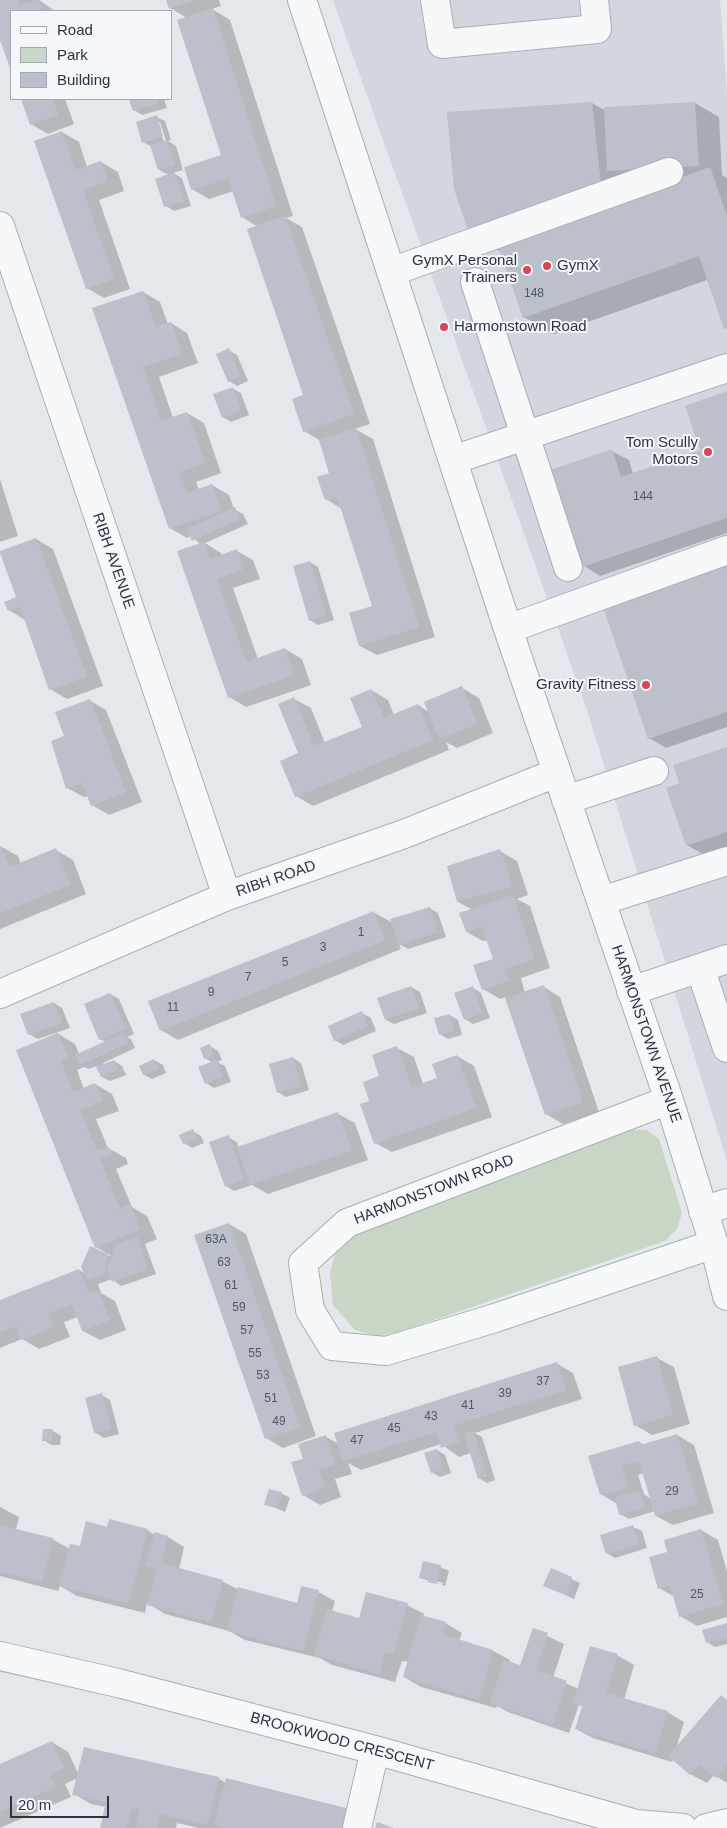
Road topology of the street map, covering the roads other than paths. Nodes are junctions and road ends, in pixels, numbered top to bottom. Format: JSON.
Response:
{"nodes":[{"id":1,"x":302,"y":0,"type":"edge"},
{"id":2,"x":435,"y":0,"type":"edge"},
{"id":3,"x":594,"y":0,"type":"edge"},
{"id":4,"x":669,"y":172,"type":"dead end"},
{"id":5,"x":0,"y":226,"type":"edge"},
{"id":6,"x":391,"y":272,"type":"junction"},
{"id":7,"x":475,"y":282,"type":"dead end"},
{"id":8,"x":727,"y":368,"type":"edge"},
{"id":9,"x":525,"y":434,"type":"junction"},
{"id":10,"x":453,"y":460,"type":"junction"},
{"id":11,"x":727,"y":550,"type":"edge"},
{"id":12,"x":568,"y":567,"type":"dead end"},
{"id":13,"x":508,"y":629,"type":"junction"},
{"id":14,"x":654,"y":771,"type":"dead end"},
{"id":15,"x":556,"y":773,"type":"junction"},
{"id":16,"x":566,"y":800,"type":"junction"},
{"id":17,"x":727,"y":861,"type":"edge"},
{"id":18,"x":227,"y":896,"type":"junction"},
{"id":19,"x":601,"y":901,"type":"junction"},
{"id":20,"x":727,"y":959,"type":"edge"},
{"id":21,"x":700,"y":968,"type":"junction"},
{"id":22,"x":632,"y":991,"type":"junction"},
{"id":23,"x":0,"y":994,"type":"edge"},
{"id":24,"x":727,"y":1048,"type":"edge"},
{"id":25,"x":669,"y":1100,"type":"junction"},
{"id":26,"x":715,"y":1207,"type":"edge"},
{"id":27,"x":714,"y":1244,"type":"junction"},
{"id":28,"x":727,"y":1296,"type":"edge"},
{"id":29,"x":0,"y":1656,"type":"edge"},
{"id":30,"x":376,"y":1750,"type":"junction"},
{"id":31,"x":727,"y":1823,"type":"edge"},
{"id":32,"x":357,"y":1828,"type":"edge"},
{"id":33,"x":684,"y":1828,"type":"edge"},
{"id":34,"x":706,"y":1828,"type":"edge"}],
"edges":[{"from":1,"to":6,"type":"street"},
{"from":2,"to":3,"type":"street"},
{"from":4,"to":6,"type":"street"},
{"from":5,"to":18,"type":"street","name":"RIBH AVENUE"},
{"from":6,"to":10,"type":"street"},
{"from":7,"to":9,"type":"street"},
{"from":8,"to":9,"type":"street"},
{"from":9,"to":10,"type":"street"},
{"from":9,"to":12,"type":"street"},
{"from":10,"to":13,"type":"street"},
{"from":11,"to":13,"type":"street"},
{"from":13,"to":15,"type":"street"},
{"from":14,"to":16,"type":"street"},
{"from":15,"to":16,"type":"street","name":"HARMONSTOWN AVENUE"},
{"from":15,"to":18,"type":"street","name":"RIBH ROAD"},
{"from":16,"to":19,"type":"street","name":"HARMONSTOWN AVENUE"},
{"from":17,"to":19,"type":"street"},
{"from":18,"to":23,"type":"street","name":"RIBH ROAD"},
{"from":19,"to":22,"type":"street","name":"HARMONSTOWN AVENUE"},
{"from":20,"to":21,"type":"street"},
{"from":21,"to":22,"type":"street"},
{"from":21,"to":24,"type":"street"},
{"from":22,"to":25,"type":"street","name":"HARMONSTOWN AVENUE"},
{"from":25,"to":26,"type":"street","name":"HARMONSTOWN AVENUE"},
{"from":25,"to":27,"type":"street","name":"HARMONSTOWN ROAD"},
{"from":26,"to":27,"type":"street","name":"HARMONSTOWN AVENUE"},
{"from":27,"to":28,"type":"street","name":"HARMONSTOWN AVENUE"},
{"from":29,"to":30,"type":"street","name":"BROOKWOOD CRESCENT"},
{"from":30,"to":32,"type":"street"},
{"from":30,"to":33,"type":"street","name":"BROOKWOOD CRESCENT"},
{"from":31,"to":34,"type":"street"}]}
